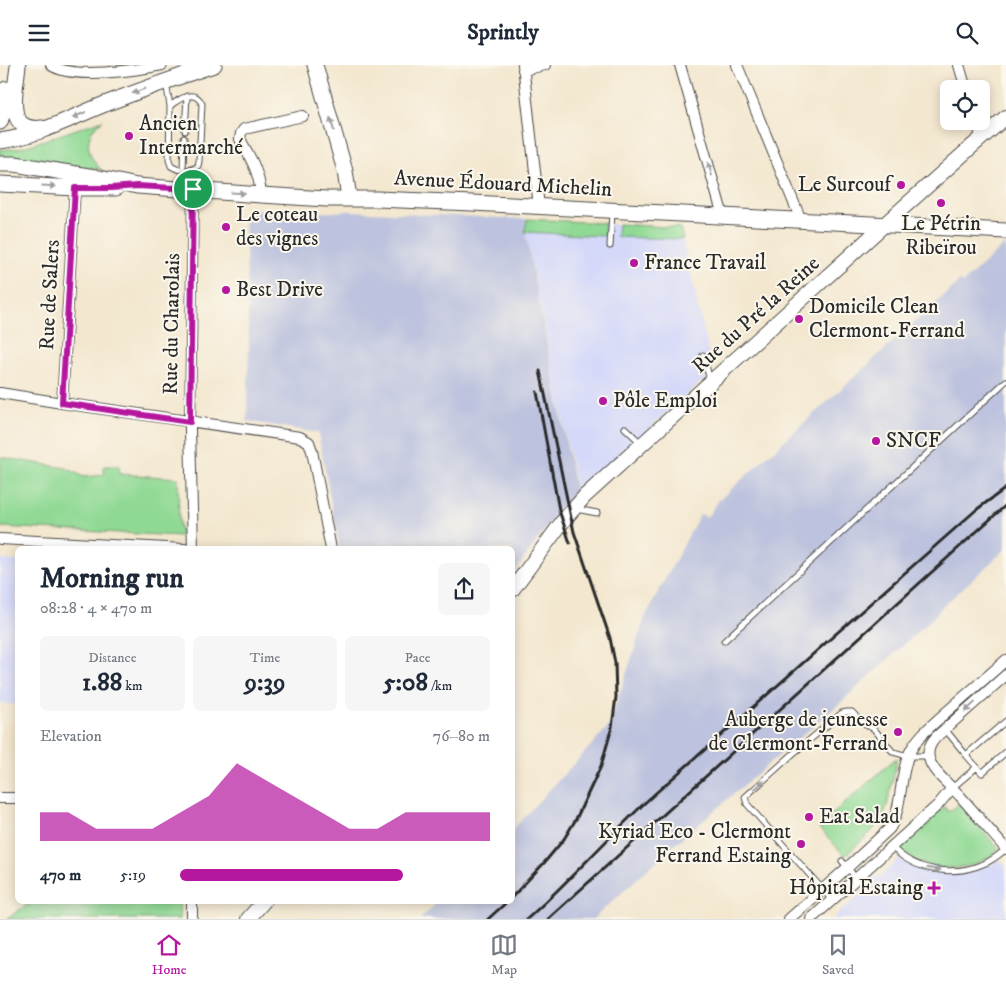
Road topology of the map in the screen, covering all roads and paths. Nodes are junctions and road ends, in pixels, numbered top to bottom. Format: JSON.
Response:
{"nodes":[{"id":1,"x":8,"y":65,"type":"edge"},
{"id":2,"x":18,"y":65,"type":"edge"},
{"id":3,"x":51,"y":65,"type":"edge"},
{"id":4,"x":162,"y":65,"type":"edge"},
{"id":5,"x":214,"y":65,"type":"edge"},
{"id":6,"x":315,"y":65,"type":"edge"},
{"id":7,"x":546,"y":65,"type":"edge"},
{"id":8,"x":680,"y":65,"type":"edge"},
{"id":9,"x":737,"y":65,"type":"edge"},
{"id":10,"x":959,"y":65,"type":"edge"},
{"id":11,"x":523,"y":67,"type":"edge"},
{"id":12,"x":963,"y":80,"type":"edge"},
{"id":13,"x":166,"y":81,"type":"junction"},
{"id":14,"x":187,"y":96,"type":"junction"},
{"id":15,"x":170,"y":106,"type":"junction"},
{"id":16,"x":303,"y":116,"type":"dead end"},
{"id":17,"x":1006,"y":117,"type":"edge"},
{"id":18,"x":0,"y":122,"type":"edge"},
{"id":19,"x":54,"y":126,"type":"junction"},
{"id":20,"x":979,"y":130,"type":"edge"},
{"id":21,"x":185,"y":131,"type":"dead end"},
{"id":22,"x":184,"y":138,"type":"dead end"},
{"id":23,"x":982,"y":138,"type":"junction"},
{"id":24,"x":0,"y":141,"type":"edge"},
{"id":25,"x":0,"y":164,"type":"edge"},
{"id":26,"x":194,"y":169,"type":"junction"},
{"id":27,"x":182,"y":170,"type":"junction"},
{"id":28,"x":0,"y":184,"type":"edge"},
{"id":29,"x":137,"y":186,"type":"junction"},
{"id":30,"x":75,"y":188,"type":"junction"},
{"id":31,"x":193,"y":189,"type":"junction"},
{"id":32,"x":261,"y":195,"type":"junction"},
{"id":33,"x":349,"y":198,"type":"junction"},
{"id":34,"x":539,"y":207,"type":"junction"},
{"id":35,"x":612,"y":210,"type":"junction"},
{"id":36,"x":723,"y":216,"type":"junction"},
{"id":37,"x":802,"y":220,"type":"junction"},
{"id":38,"x":885,"y":225,"type":"junction"},
{"id":39,"x":1006,"y":231,"type":"edge"},
{"id":40,"x":610,"y":247,"type":"dead end"},
{"id":41,"x":702,"y":355,"type":"dead end"},
{"id":42,"x":1006,"y":381,"type":"edge"},
{"id":43,"x":711,"y":382,"type":"junction"},
{"id":44,"x":0,"y":393,"type":"edge"},
{"id":45,"x":62,"y":403,"type":"junction"},
{"id":46,"x":190,"y":422,"type":"junction"},
{"id":47,"x":624,"y":428,"type":"dead end"},
{"id":48,"x":642,"y":445,"type":"junction"},
{"id":49,"x":574,"y":509,"type":"junction"},
{"id":50,"x":597,"y":513,"type":"dead end"},
{"id":51,"x":0,"y":539,"type":"edge"},
{"id":52,"x":130,"y":546,"type":"edge"},
{"id":53,"x":193,"y":546,"type":"edge"},
{"id":54,"x":330,"y":546,"type":"edge"},
{"id":55,"x":515,"y":586,"type":"edge"},
{"id":56,"x":724,"y":641,"type":"dead end"},
{"id":57,"x":1006,"y":660,"type":"edge"},
{"id":58,"x":1006,"y":675,"type":"edge"},
{"id":59,"x":858,"y":708,"type":"dead end"},
{"id":60,"x":850,"y":712,"type":"junction"},
{"id":61,"x":1006,"y":721,"type":"edge"},
{"id":62,"x":946,"y":729,"type":"junction"},
{"id":63,"x":1006,"y":752,"type":"edge"},
{"id":64,"x":966,"y":755,"type":"junction"},
{"id":65,"x":908,"y":756,"type":"junction"},
{"id":66,"x":928,"y":756,"type":"junction"},
{"id":67,"x":977,"y":767,"type":"junction"},
{"id":68,"x":952,"y":788,"type":"junction"},
{"id":69,"x":0,"y":797,"type":"edge"},
{"id":70,"x":15,"y":798,"type":"edge"},
{"id":71,"x":892,"y":846,"type":"junction"},
{"id":72,"x":1006,"y":849,"type":"edge"},
{"id":73,"x":844,"y":864,"type":"junction"},
{"id":74,"x":857,"y":879,"type":"junction"},
{"id":75,"x":822,"y":889,"type":"junction"},
{"id":76,"x":832,"y":900,"type":"junction"},
{"id":77,"x":192,"y":904,"type":"edge"},
{"id":78,"x":261,"y":904,"type":"edge"},
{"id":79,"x":192,"y":919,"type":"edge"},
{"id":80,"x":248,"y":919,"type":"edge"},
{"id":81,"x":788,"y":919,"type":"edge"},
{"id":82,"x":810,"y":919,"type":"edge"}],
"edges":[{"from":1,"to":18,"type":"main road"},
{"from":2,"to":19,"type":"main road"},
{"from":3,"to":4,"type":"street"},
{"from":5,"to":13,"type":"main road"},
{"from":33,"to":6,"type":"main road","one_way":true},
{"from":7,"to":11,"type":"street"},
{"from":36,"to":8,"type":"street","one_way":true},
{"from":9,"to":37,"type":"street"},
{"from":10,"to":12,"type":"street"},
{"from":11,"to":34,"type":"street"},
{"from":13,"to":15,"type":"lane"},
{"from":13,"to":19,"type":"main road","one_way":true},
{"from":14,"to":15,"type":"lane"},
{"from":14,"to":21,"type":"lane"},
{"from":14,"to":26,"type":"lane"},
{"from":15,"to":27,"type":"lane"},
{"from":16,"to":32,"type":"street"},
{"from":17,"to":23,"type":"main road","name":"Rue du Pré la Reine"},
{"from":19,"to":24,"type":"main road"},
{"from":20,"to":23,"type":"street"},
{"from":22,"to":27,"type":"lane"},
{"from":23,"to":38,"type":"main road","name":"Rue du Pré la Reine"},
{"from":25,"to":29,"type":"main road","name":"Avenue Édouard Michelin"},
{"from":26,"to":27,"type":"lane"},
{"from":26,"to":31,"type":"lane"},
{"from":28,"to":30,"type":"main road","one_way":true},
{"from":29,"to":30,"type":"main road"},
{"from":29,"to":31,"type":"main road","name":"Avenue Édouard Michelin"},
{"from":30,"to":45,"type":"street","name":"Rue de Salers"},
{"from":31,"to":32,"type":"main road","name":"Avenue Édouard Michelin","one_way":true},
{"from":31,"to":46,"type":"street","name":"Rue du Charolais"},
{"from":32,"to":33,"type":"main road","name":"Avenue Édouard Michelin"},
{"from":33,"to":34,"type":"main road","name":"Avenue Édouard Michelin"},
{"from":34,"to":35,"type":"main road","name":"Avenue Édouard Michelin"},
{"from":35,"to":36,"type":"main road","name":"Avenue Édouard Michelin"},
{"from":35,"to":40,"type":"lane"},
{"from":36,"to":37,"type":"main road","name":"Avenue Édouard Michelin"},
{"from":37,"to":38,"type":"main road","name":"Avenue Édouard Michelin"},
{"from":38,"to":39,"type":"main road","name":"Avenue Édouard Michelin"},
{"from":38,"to":43,"type":"main road","name":"Rue du Pré la Reine"},
{"from":41,"to":43,"type":"lane"},
{"from":42,"to":56,"type":"lane"},
{"from":43,"to":48,"type":"main road","name":"Rue du Pré la Reine"},
{"from":44,"to":45,"type":"street"},
{"from":45,"to":46,"type":"street"},
{"from":46,"to":53,"type":"street","name":"Rue du Charolais"},
{"from":46,"to":54,"type":"street"},
{"from":47,"to":48,"type":"lane"},
{"from":48,"to":49,"type":"main road","name":"Rue du Pré la Reine"},
{"from":49,"to":50,"type":"lane"},
{"from":49,"to":55,"type":"main road","name":"Rue du Pré la Reine"},
{"from":51,"to":52,"type":"street"},
{"from":57,"to":65,"type":"street"},
{"from":58,"to":62,"type":"street","one_way":true},
{"from":59,"to":60,"type":"lane"},
{"from":60,"to":65,"type":"lane"},
{"from":75,"to":60,"type":"lane","one_way":true},
{"from":61,"to":64,"type":"lane"},
{"from":62,"to":64,"type":"lane"},
{"from":62,"to":66,"type":"street"},
{"from":63,"to":67,"type":"lane"},
{"from":64,"to":67,"type":"lane"},
{"from":65,"to":66,"type":"lane"},
{"from":65,"to":73,"type":"street"},
{"from":66,"to":68,"type":"street"},
{"from":67,"to":68,"type":"lane"},
{"from":68,"to":71,"type":"street"},
{"from":68,"to":72,"type":"street"},
{"from":69,"to":70,"type":"street"},
{"from":71,"to":72,"type":"lane","one_way":true},
{"from":71,"to":74,"type":"street"},
{"from":73,"to":74,"type":"lane"},
{"from":73,"to":75,"type":"street"},
{"from":74,"to":76,"type":"street"},
{"from":75,"to":76,"type":"lane"},
{"from":75,"to":81,"type":"street"},
{"from":76,"to":82,"type":"street"},
{"from":77,"to":79,"type":"street"},
{"from":78,"to":80,"type":"main road"}]}
